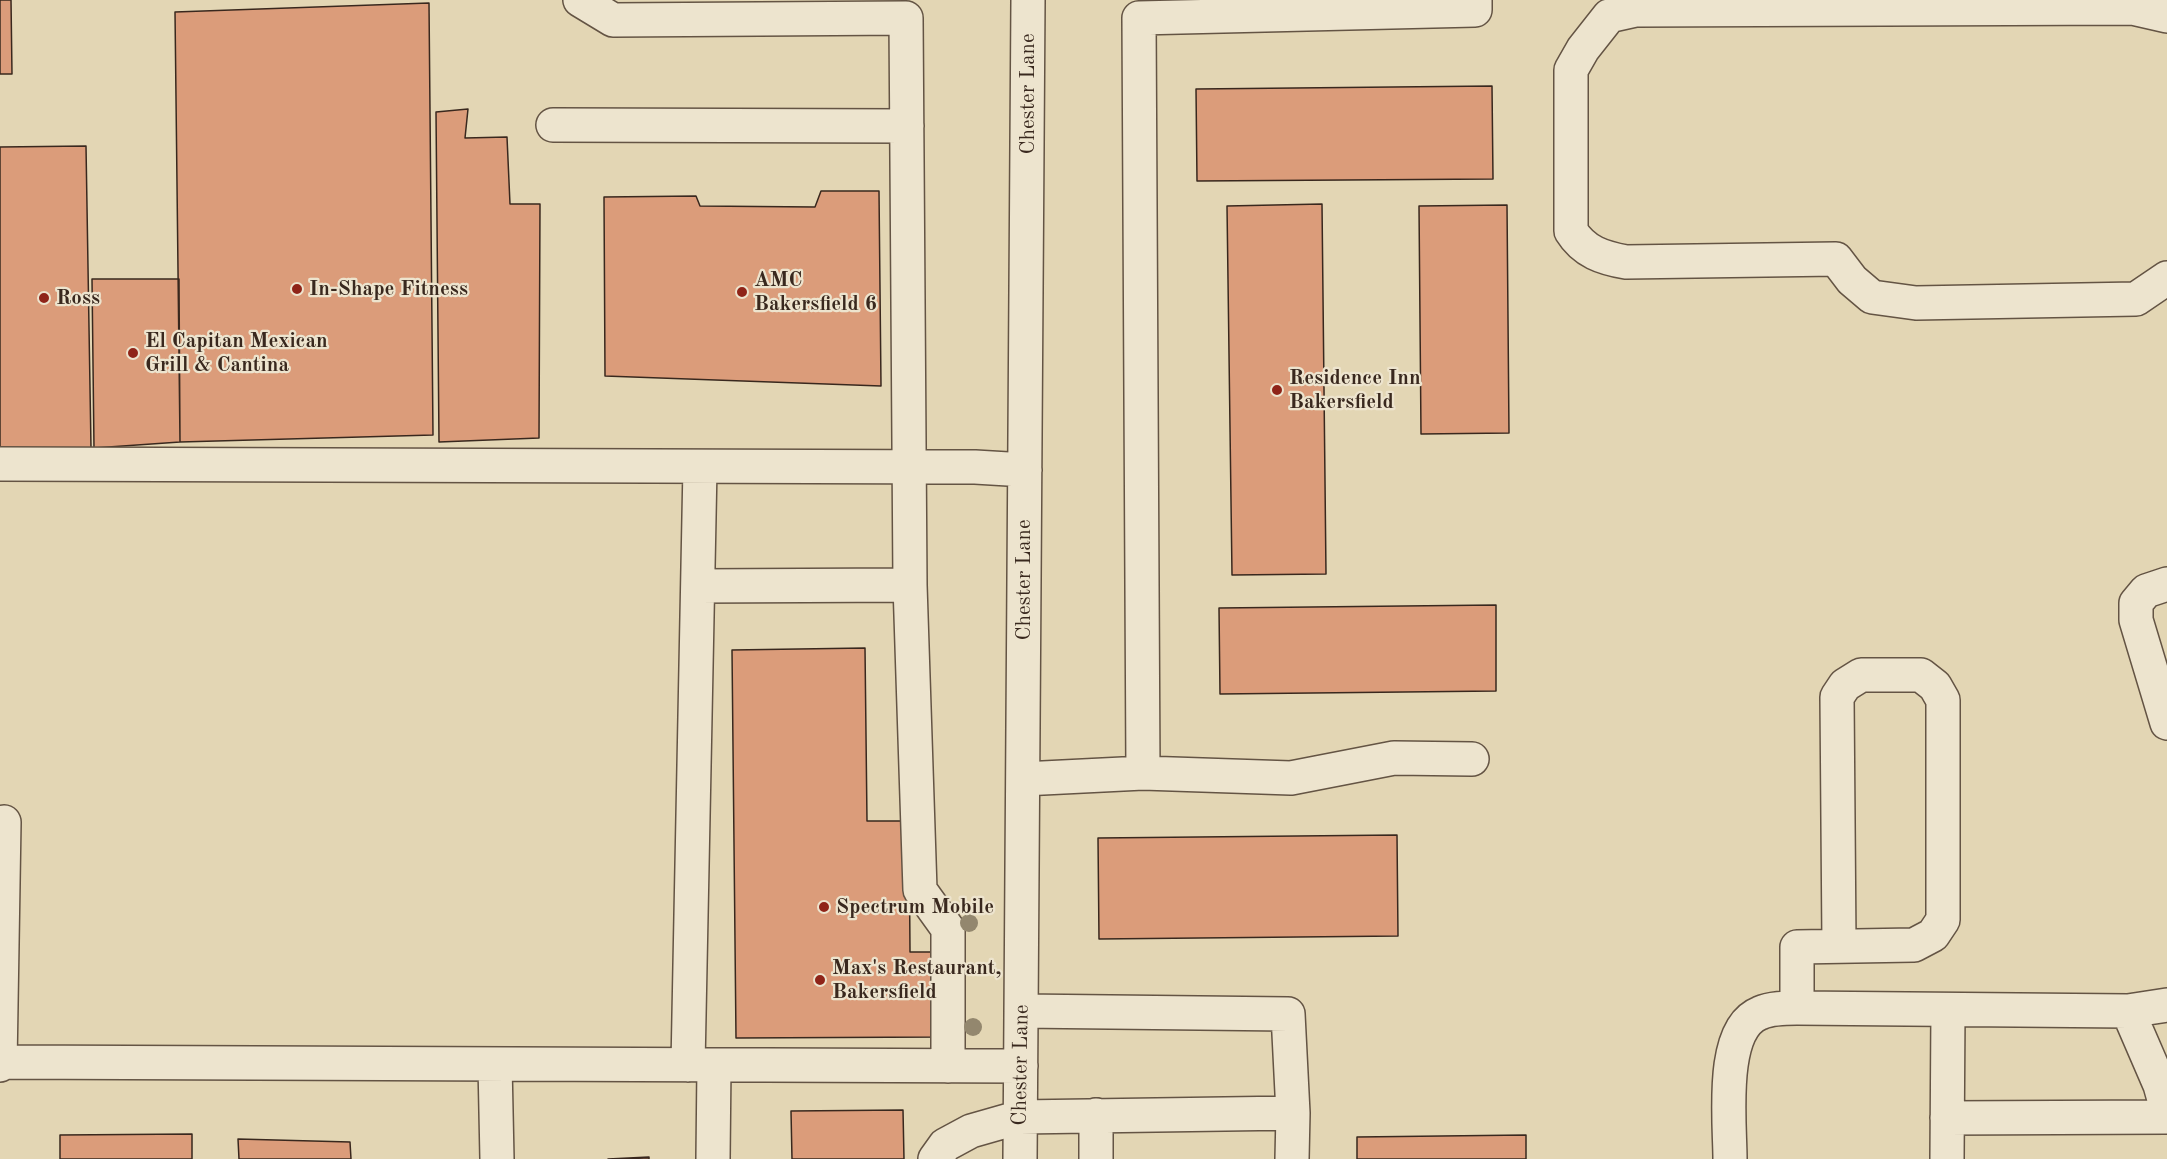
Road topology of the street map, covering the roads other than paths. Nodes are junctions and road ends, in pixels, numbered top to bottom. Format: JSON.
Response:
{"nodes":[{"id":1,"x":580,"y":0,"type":"edge"},
{"id":2,"x":1028,"y":0,"type":"edge"},
{"id":3,"x":1476,"y":0,"type":"edge"},
{"id":4,"x":1774,"y":6,"type":"edge"},
{"id":5,"x":2167,"y":16,"type":"edge"},
{"id":6,"x":553,"y":125,"type":"dead end"},
{"id":7,"x":907,"y":126,"type":"junction"},
{"id":8,"x":2167,"y":278,"type":"edge"},
{"id":9,"x":0,"y":464,"type":"edge"},
{"id":10,"x":700,"y":467,"type":"junction"},
{"id":11,"x":910,"y":467,"type":"junction"},
{"id":12,"x":1025,"y":470,"type":"junction"},
{"id":13,"x":2167,"y":584,"type":"edge"},
{"id":14,"x":910,"y":585,"type":"junction"},
{"id":15,"x":698,"y":586,"type":"junction"},
{"id":16,"x":2165,"y":704,"type":"edge"},
{"id":17,"x":1472,"y":759,"type":"dead end"},
{"id":18,"x":1143,"y":772,"type":"junction"},
{"id":19,"x":1023,"y":779,"type":"junction"},
{"id":20,"x":4,"y":822,"type":"dead end"},
{"id":21,"x":1839,"y":945,"type":"junction"},
{"id":22,"x":2167,"y":1005,"type":"edge"},
{"id":23,"x":1797,"y":1008,"type":"junction"},
{"id":24,"x":1948,"y":1010,"type":"junction"},
{"id":25,"x":1021,"y":1011,"type":"junction"},
{"id":26,"x":2128,"y":1011,"type":"junction"},
{"id":27,"x":0,"y":1064,"type":"edge"},
{"id":28,"x":495,"y":1064,"type":"junction"},
{"id":29,"x":701,"y":1065,"type":"junction"},
{"id":30,"x":948,"y":1066,"type":"junction"},
{"id":31,"x":1021,"y":1066,"type":"junction"},
{"id":32,"x":2167,"y":1110,"type":"edge"},
{"id":33,"x":1293,"y":1113,"type":"junction"},
{"id":34,"x":1096,"y":1115,"type":"junction"},
{"id":35,"x":1020,"y":1117,"type":"junction"},
{"id":36,"x":2167,"y":1117,"type":"edge"},
{"id":37,"x":1947,"y":1118,"type":"junction"},
{"id":38,"x":497,"y":1159,"type":"edge"},
{"id":39,"x":713,"y":1159,"type":"edge"},
{"id":40,"x":935,"y":1159,"type":"edge"},
{"id":41,"x":1020,"y":1159,"type":"edge"},
{"id":42,"x":1096,"y":1159,"type":"edge"},
{"id":43,"x":1292,"y":1159,"type":"edge"},
{"id":44,"x":1730,"y":1159,"type":"edge"},
{"id":45,"x":1947,"y":1159,"type":"edge"}],
"edges":[{"from":1,"to":7,"type":"street"},
{"from":2,"to":12,"type":"street","name":"Chester Lane"},
{"from":3,"to":18,"type":"street"},
{"from":4,"to":5,"type":"street"},
{"from":4,"to":8,"type":"street"},
{"from":6,"to":7,"type":"street"},
{"from":7,"to":11,"type":"street"},
{"from":9,"to":10,"type":"street"},
{"from":10,"to":11,"type":"street"},
{"from":10,"to":15,"type":"street"},
{"from":11,"to":12,"type":"street"},
{"from":11,"to":14,"type":"street"},
{"from":12,"to":19,"type":"street","name":"Chester Lane"},
{"from":13,"to":16,"type":"street"},
{"from":14,"to":15,"type":"street"},
{"from":14,"to":30,"type":"street"},
{"from":15,"to":29,"type":"street"},
{"from":17,"to":18,"type":"street"},
{"from":18,"to":19,"type":"street"},
{"from":19,"to":25,"type":"street","name":"Chester Lane"},
{"from":20,"to":27,"type":"street"},
{"from":21,"to":21,"type":"street"},
{"from":21,"to":23,"type":"street"},
{"from":22,"to":26,"type":"street"},
{"from":23,"to":24,"type":"street"},
{"from":23,"to":44,"type":"street"},
{"from":24,"to":26,"type":"street"},
{"from":24,"to":37,"type":"street"},
{"from":25,"to":31,"type":"street","name":"Chester Lane"},
{"from":25,"to":33,"type":"street"},
{"from":26,"to":32,"type":"street"},
{"from":27,"to":28,"type":"street"},
{"from":28,"to":29,"type":"street"},
{"from":28,"to":38,"type":"street"},
{"from":29,"to":30,"type":"street"},
{"from":29,"to":39,"type":"street"},
{"from":30,"to":31,"type":"street"},
{"from":31,"to":35,"type":"street","name":"Chester Lane"},
{"from":33,"to":34,"type":"street"},
{"from":33,"to":43,"type":"street"},
{"from":34,"to":35,"type":"street"},
{"from":34,"to":42,"type":"street"},
{"from":35,"to":40,"type":"street"},
{"from":35,"to":41,"type":"street","name":"Chester Lane"},
{"from":36,"to":37,"type":"street"},
{"from":37,"to":45,"type":"street"}]}
